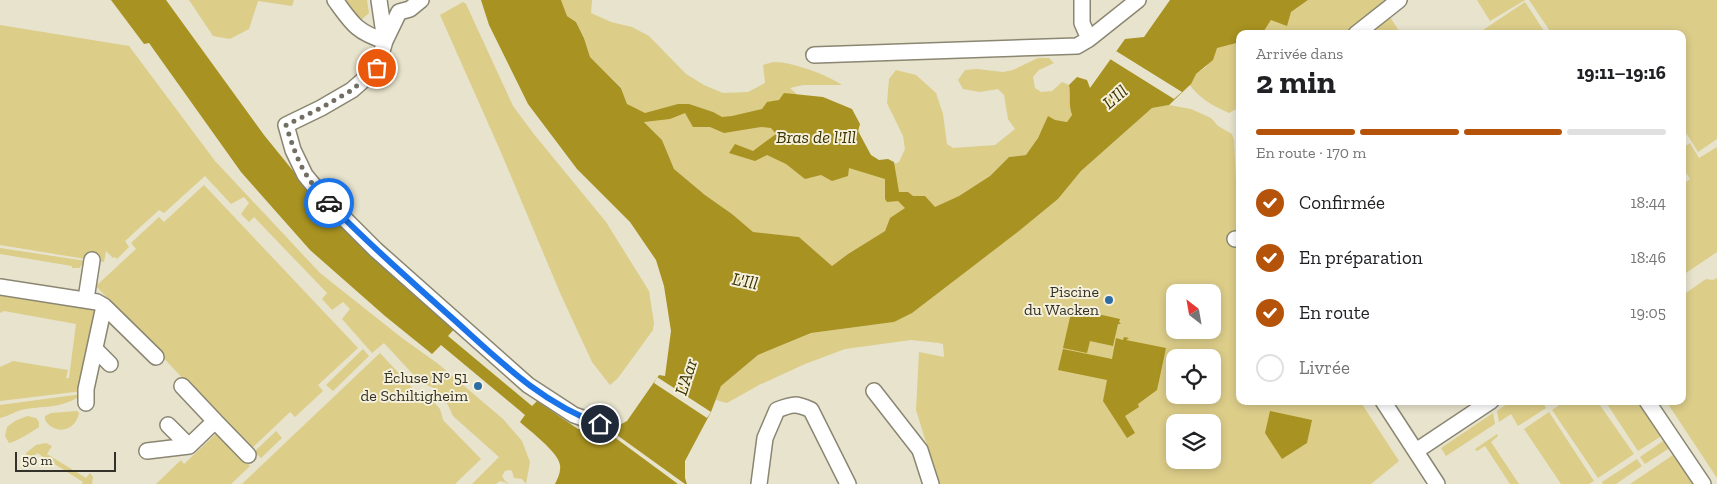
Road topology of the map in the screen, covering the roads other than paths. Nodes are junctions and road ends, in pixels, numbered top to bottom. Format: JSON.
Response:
{"nodes":[{"id":1,"x":335,"y":0,"type":"edge"},
{"id":2,"x":379,"y":0,"type":"edge"},
{"id":3,"x":421,"y":0,"type":"edge"},
{"id":4,"x":1082,"y":0,"type":"edge"},
{"id":5,"x":1138,"y":0,"type":"edge"},
{"id":6,"x":1399,"y":0,"type":"edge"},
{"id":7,"x":398,"y":6,"type":"edge"},
{"id":8,"x":1361,"y":30,"type":"edge"},
{"id":9,"x":1089,"y":39,"type":"junction"},
{"id":10,"x":385,"y":41,"type":"junction"},
{"id":11,"x":814,"y":56,"type":"dead end"},
{"id":12,"x":92,"y":260,"type":"dead end"},
{"id":13,"x":0,"y":287,"type":"edge"},
{"id":14,"x":86,"y":299,"type":"junction"},
{"id":15,"x":104,"y":306,"type":"junction"},
{"id":16,"x":95,"y":349,"type":"junction"},
{"id":17,"x":156,"y":357,"type":"dead end"},
{"id":18,"x":110,"y":364,"type":"dead end"},
{"id":19,"x":182,"y":386,"type":"dead end"},
{"id":20,"x":874,"y":390,"type":"dead end"},
{"id":21,"x":86,"y":403,"type":"dead end"},
{"id":22,"x":1386,"y":405,"type":"edge"},
{"id":23,"x":1485,"y":405,"type":"edge"},
{"id":24,"x":1650,"y":405,"type":"edge"},
{"id":25,"x":214,"y":421,"type":"junction"},
{"id":26,"x":600,"y":424,"type":"dead end"},
{"id":27,"x":168,"y":425,"type":"dead end"},
{"id":28,"x":189,"y":446,"type":"junction"},
{"id":29,"x":147,"y":451,"type":"dead end"},
{"id":30,"x":1416,"y":451,"type":"junction"},
{"id":31,"x":248,"y":455,"type":"dead end"},
{"id":32,"x":1434,"y":483,"type":"edge"},
{"id":33,"x":759,"y":484,"type":"edge"},
{"id":34,"x":848,"y":484,"type":"edge"},
{"id":35,"x":931,"y":484,"type":"edge"},
{"id":36,"x":1703,"y":484,"type":"edge"}],
"edges":[{"from":1,"to":10,"type":"street"},
{"from":2,"to":10,"type":"street"},
{"from":3,"to":7,"type":"street"},
{"from":4,"to":9,"type":"street"},
{"from":5,"to":9,"type":"street"},
{"from":6,"to":8,"type":"street"},
{"from":7,"to":10,"type":"street"},
{"from":9,"to":11,"type":"street"},
{"from":10,"to":26,"type":"street"},
{"from":12,"to":14,"type":"street"},
{"from":13,"to":14,"type":"street"},
{"from":14,"to":15,"type":"street"},
{"from":15,"to":16,"type":"street"},
{"from":15,"to":17,"type":"street"},
{"from":16,"to":18,"type":"street"},
{"from":16,"to":21,"type":"street"},
{"from":19,"to":25,"type":"street"},
{"from":20,"to":35,"type":"street"},
{"from":22,"to":30,"type":"street"},
{"from":23,"to":30,"type":"street"},
{"from":24,"to":36,"type":"street"},
{"from":25,"to":28,"type":"street"},
{"from":25,"to":31,"type":"street"},
{"from":27,"to":28,"type":"street"},
{"from":28,"to":29,"type":"street"},
{"from":30,"to":32,"type":"street"},
{"from":33,"to":34,"type":"street"}]}
